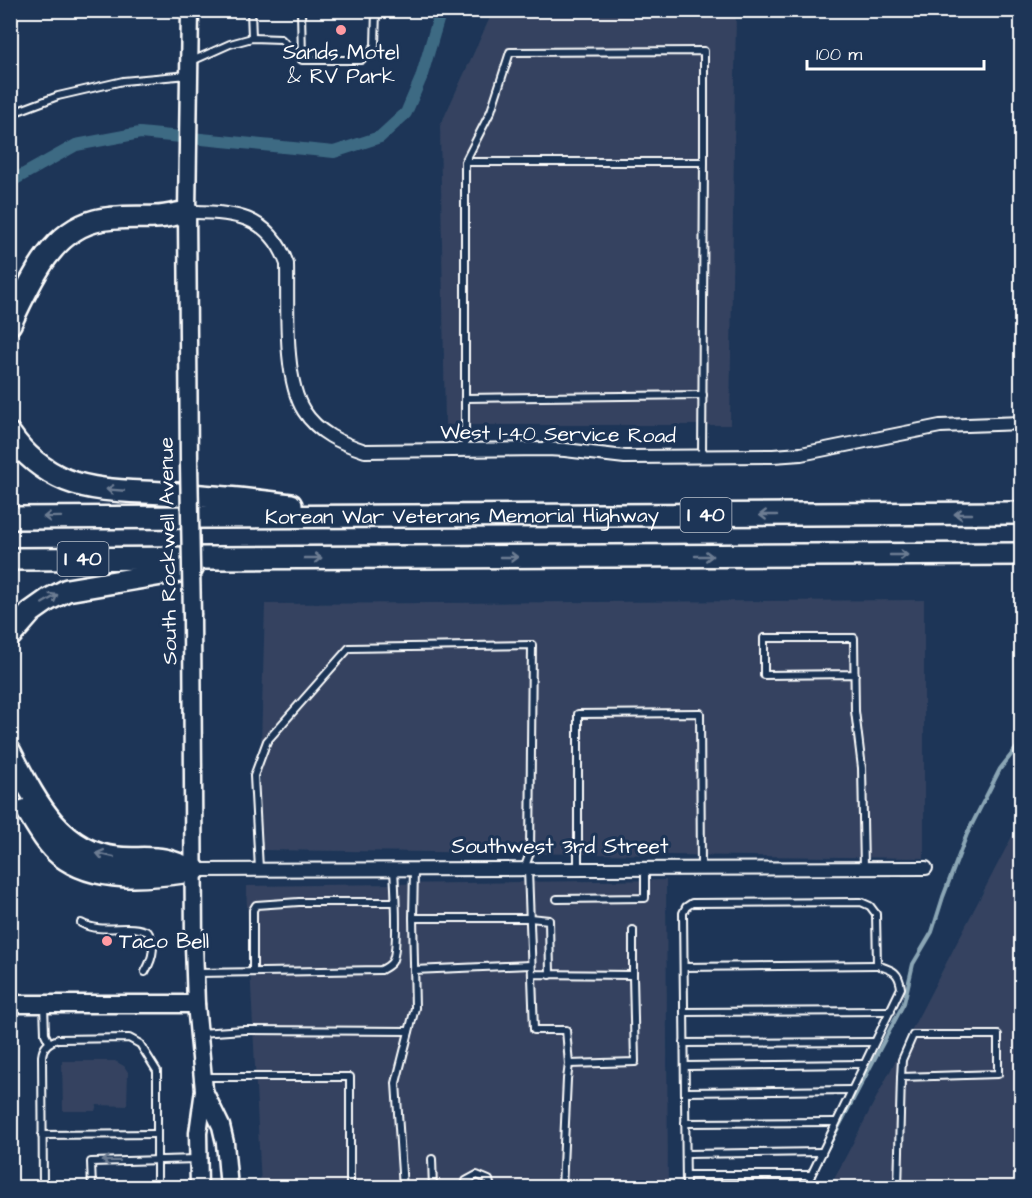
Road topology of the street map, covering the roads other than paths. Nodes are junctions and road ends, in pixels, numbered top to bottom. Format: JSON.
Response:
{"nodes":[{"id":1,"x":190,"y":10,"type":"edge"},
{"id":2,"x":251,"y":10,"type":"edge"},
{"id":3,"x":302,"y":10,"type":"edge"},
{"id":4,"x":376,"y":10,"type":"edge"},
{"id":5,"x":252,"y":38,"type":"junction"},
{"id":6,"x":302,"y":60,"type":"junction"},
{"id":7,"x":189,"y":69,"type":"junction"},
{"id":8,"x":10,"y":114,"type":"edge"},
{"id":9,"x":465,"y":162,"type":"junction"},
{"id":10,"x":704,"y":162,"type":"junction"},
{"id":11,"x":187,"y":212,"type":"junction"},
{"id":12,"x":10,"y":292,"type":"edge"},
{"id":13,"x":10,"y":324,"type":"edge"},
{"id":14,"x":703,"y":395,"type":"junction"},
{"id":15,"x":466,"y":398,"type":"junction"},
{"id":16,"x":1022,"y":423,"type":"edge"},
{"id":17,"x":10,"y":434,"type":"edge"},
{"id":18,"x":465,"y":450,"type":"junction"},
{"id":19,"x":702,"y":457,"type":"junction"},
{"id":20,"x":1022,"y":513,"type":"edge"},
{"id":21,"x":390,"y":517,"type":"junction"},
{"id":22,"x":10,"y":518,"type":"edge"},
{"id":23,"x":1022,"y":554,"type":"edge"},
{"id":24,"x":255,"y":558,"type":"junction"},
{"id":25,"x":10,"y":559,"type":"edge"},
{"id":26,"x":10,"y":636,"type":"edge"},
{"id":27,"x":855,"y":674,"type":"junction"},
{"id":28,"x":10,"y":752,"type":"edge"},
{"id":29,"x":10,"y":781,"type":"edge"},
{"id":30,"x":645,"y":868,"type":"junction"},
{"id":31,"x":701,"y":868,"type":"junction"},
{"id":32,"x":864,"y":868,"type":"junction"},
{"id":33,"x":926,"y":868,"type":"dead end"},
{"id":34,"x":414,"y":869,"type":"junction"},
{"id":35,"x":526,"y":869,"type":"junction"},
{"id":36,"x":578,"y":869,"type":"junction"},
{"id":37,"x":195,"y":870,"type":"junction"},
{"id":38,"x":259,"y":870,"type":"junction"},
{"id":39,"x":394,"y":870,"type":"junction"},
{"id":40,"x":557,"y":899,"type":"dead end"},
{"id":41,"x":395,"y":902,"type":"junction"},
{"id":42,"x":413,"y":918,"type":"junction"},
{"id":43,"x":530,"y":918,"type":"junction"},
{"id":44,"x":81,"y":923,"type":"dead end"},
{"id":45,"x":633,"y":930,"type":"dead end"},
{"id":46,"x":531,"y":965,"type":"junction"},
{"id":47,"x":878,"y":965,"type":"junction"},
{"id":48,"x":684,"y":967,"type":"junction"},
{"id":49,"x":414,"y":970,"type":"junction"},
{"id":50,"x":145,"y":972,"type":"dead end"},
{"id":51,"x":253,"y":972,"type":"junction"},
{"id":52,"x":195,"y":973,"type":"junction"},
{"id":53,"x":532,"y":974,"type":"junction"},
{"id":54,"x":550,"y":975,"type":"junction"},
{"id":55,"x":633,"y":975,"type":"junction"},
{"id":56,"x":10,"y":1004,"type":"edge"},
{"id":57,"x":44,"y":1004,"type":"junction"},
{"id":58,"x":196,"y":1004,"type":"junction"},
{"id":59,"x":891,"y":1011,"type":"junction"},
{"id":60,"x":684,"y":1012,"type":"junction"},
{"id":61,"x":409,"y":1031,"type":"junction"},
{"id":62,"x":199,"y":1033,"type":"junction"},
{"id":63,"x":49,"y":1042,"type":"junction"},
{"id":64,"x":874,"y":1042,"type":"junction"},
{"id":65,"x":684,"y":1043,"type":"junction"},
{"id":66,"x":569,"y":1064,"type":"junction"},
{"id":67,"x":864,"y":1064,"type":"junction"},
{"id":68,"x":685,"y":1066,"type":"junction"},
{"id":69,"x":902,"y":1077,"type":"junction"},
{"id":70,"x":203,"y":1084,"type":"junction"},
{"id":71,"x":852,"y":1090,"type":"junction"},
{"id":72,"x":685,"y":1092,"type":"junction"},
{"id":73,"x":836,"y":1122,"type":"junction"},
{"id":74,"x":686,"y":1123,"type":"junction"},
{"id":75,"x":157,"y":1134,"type":"junction"},
{"id":76,"x":42,"y":1135,"type":"junction"},
{"id":77,"x":822,"y":1152,"type":"junction"},
{"id":78,"x":686,"y":1154,"type":"junction"},
{"id":79,"x":199,"y":1159,"type":"junction"},
{"id":80,"x":157,"y":1160,"type":"junction"},
{"id":81,"x":432,"y":1160,"type":"dead end"},
{"id":82,"x":812,"y":1175,"type":"junction"},
{"id":83,"x":686,"y":1176,"type":"junction"},
{"id":84,"x":43,"y":1188,"type":"edge"},
{"id":85,"x":92,"y":1188,"type":"edge"},
{"id":86,"x":157,"y":1188,"type":"edge"},
{"id":87,"x":200,"y":1188,"type":"edge"},
{"id":88,"x":229,"y":1188,"type":"edge"},
{"id":89,"x":350,"y":1188,"type":"edge"},
{"id":90,"x":403,"y":1188,"type":"edge"},
{"id":91,"x":433,"y":1188,"type":"edge"},
{"id":92,"x":464,"y":1188,"type":"edge"},
{"id":93,"x":492,"y":1188,"type":"edge"},
{"id":94,"x":562,"y":1188,"type":"edge"},
{"id":95,"x":686,"y":1188,"type":"edge"},
{"id":96,"x":806,"y":1188,"type":"edge"},
{"id":97,"x":898,"y":1188,"type":"edge"}],
"edges":[{"from":1,"to":7,"type":"street","name":"South Rockwell Avenue"},
{"from":2,"to":5,"type":"lane"},
{"from":3,"to":6,"type":"lane"},
{"from":4,"to":6,"type":"lane"},
{"from":5,"to":6,"type":"lane"},
{"from":5,"to":7,"type":"lane"},
{"from":7,"to":8,"type":"lane"},
{"from":7,"to":11,"type":"street","name":"South Rockwell Avenue"},
{"from":9,"to":10,"type":"lane"},
{"from":9,"to":10,"type":"lane"},
{"from":9,"to":15,"type":"lane"},
{"from":10,"to":14,"type":"lane"},
{"from":11,"to":12,"type":"highway"},
{"from":11,"to":13,"type":"highway"},
{"from":11,"to":18,"type":"street","name":"West I-40 Service Road"},
{"from":11,"to":37,"type":"street","name":"South Rockwell Avenue","bridge":true},
{"from":14,"to":15,"type":"lane"},
{"from":14,"to":19,"type":"lane"},
{"from":15,"to":18,"type":"lane"},
{"from":16,"to":19,"type":"street","name":"West I-40 Service Road"},
{"from":21,"to":17,"type":"highway","one_way":true},
{"from":18,"to":19,"type":"street","name":"West I-40 Service Road"},
{"from":20,"to":21,"type":"highway","name":"Korean War Veterans Memorial Highway","number":"I 40","one_way":true},
{"from":21,"to":22,"type":"highway","name":"Korean War Veterans Memorial Highway","number":"I 40","one_way":true},
{"from":24,"to":23,"type":"highway","name":"Korean War Veterans Memorial Highway","number":"I 40","one_way":true},
{"from":24,"to":25,"type":"highway","name":"Korean War Veterans Memorial Highway","number":"I 40"},
{"from":26,"to":24,"type":"highway","one_way":true},
{"from":27,"to":27,"type":"lane"},
{"from":27,"to":32,"type":"lane"},
{"from":37,"to":28,"type":"highway","one_way":true},
{"from":29,"to":37,"type":"highway"},
{"from":30,"to":31,"type":"street","name":"Southwest 3rd Street"},
{"from":30,"to":36,"type":"street","name":"Southwest 3rd Street"},
{"from":30,"to":40,"type":"lane"},
{"from":31,"to":32,"type":"street","name":"Southwest 3rd Street"},
{"from":31,"to":36,"type":"lane"},
{"from":32,"to":33,"type":"street","name":"Southwest 3rd Street"},
{"from":34,"to":35,"type":"street","name":"Southwest 3rd Street"},
{"from":34,"to":39,"type":"street","name":"Southwest 3rd Street"},
{"from":34,"to":42,"type":"lane"},
{"from":35,"to":36,"type":"street","name":"Southwest 3rd Street"},
{"from":35,"to":38,"type":"lane"},
{"from":35,"to":43,"type":"lane"},
{"from":37,"to":38,"type":"street","name":"Southwest 3rd Street"},
{"from":37,"to":52,"type":"street","name":"South Rockwell Avenue"},
{"from":38,"to":39,"type":"street","name":"Southwest 3rd Street"},
{"from":39,"to":41,"type":"lane"},
{"from":41,"to":51,"type":"lane"},
{"from":41,"to":51,"type":"lane"},
{"from":42,"to":43,"type":"lane"},
{"from":42,"to":49,"type":"lane"},
{"from":43,"to":46,"type":"lane"},
{"from":43,"to":54,"type":"lane"},
{"from":44,"to":50,"type":"lane"},
{"from":45,"to":55,"type":"lane"},
{"from":46,"to":49,"type":"lane"},
{"from":46,"to":53,"type":"lane"},
{"from":47,"to":48,"type":"lane"},
{"from":47,"to":48,"type":"lane"},
{"from":47,"to":59,"type":"lane"},
{"from":48,"to":60,"type":"lane"},
{"from":49,"to":61,"type":"lane"},
{"from":51,"to":52,"type":"lane"},
{"from":52,"to":58,"type":"street","name":"South Rockwell Avenue"},
{"from":53,"to":54,"type":"lane"},
{"from":53,"to":66,"type":"lane"},
{"from":54,"to":55,"type":"lane"},
{"from":55,"to":66,"type":"lane"},
{"from":56,"to":57,"type":"street"},
{"from":57,"to":58,"type":"street"},
{"from":57,"to":63,"type":"lane"},
{"from":58,"to":62,"type":"street","name":"South Rockwell Avenue"},
{"from":59,"to":60,"type":"lane"},
{"from":59,"to":64,"type":"lane"},
{"from":60,"to":65,"type":"lane"},
{"from":61,"to":62,"type":"lane"},
{"from":61,"to":90,"type":"lane"},
{"from":62,"to":70,"type":"street","name":"South Rockwell Avenue"},
{"from":63,"to":75,"type":"lane"},
{"from":63,"to":76,"type":"lane"},
{"from":64,"to":65,"type":"lane"},
{"from":64,"to":67,"type":"lane"},
{"from":65,"to":68,"type":"lane"},
{"from":66,"to":94,"type":"lane"},
{"from":67,"to":68,"type":"lane"},
{"from":67,"to":71,"type":"lane"},
{"from":68,"to":72,"type":"lane"},
{"from":69,"to":69,"type":"lane"},
{"from":69,"to":97,"type":"lane"},
{"from":70,"to":79,"type":"street"},
{"from":70,"to":88,"type":"street"},
{"from":70,"to":89,"type":"lane"},
{"from":71,"to":72,"type":"lane"},
{"from":71,"to":73,"type":"lane"},
{"from":72,"to":74,"type":"lane"},
{"from":73,"to":74,"type":"lane"},
{"from":73,"to":77,"type":"lane"},
{"from":74,"to":78,"type":"lane"},
{"from":75,"to":76,"type":"lane"},
{"from":75,"to":80,"type":"lane"},
{"from":76,"to":84,"type":"lane"},
{"from":77,"to":78,"type":"lane"},
{"from":77,"to":82,"type":"lane"},
{"from":78,"to":83,"type":"lane"},
{"from":79,"to":80,"type":"lane"},
{"from":79,"to":87,"type":"street"},
{"from":80,"to":85,"type":"lane","one_way":true},
{"from":80,"to":86,"type":"lane"},
{"from":81,"to":91,"type":"lane"},
{"from":82,"to":83,"type":"lane"},
{"from":82,"to":96,"type":"lane"},
{"from":83,"to":95,"type":"lane"},
{"from":92,"to":93,"type":"lane"}]}
